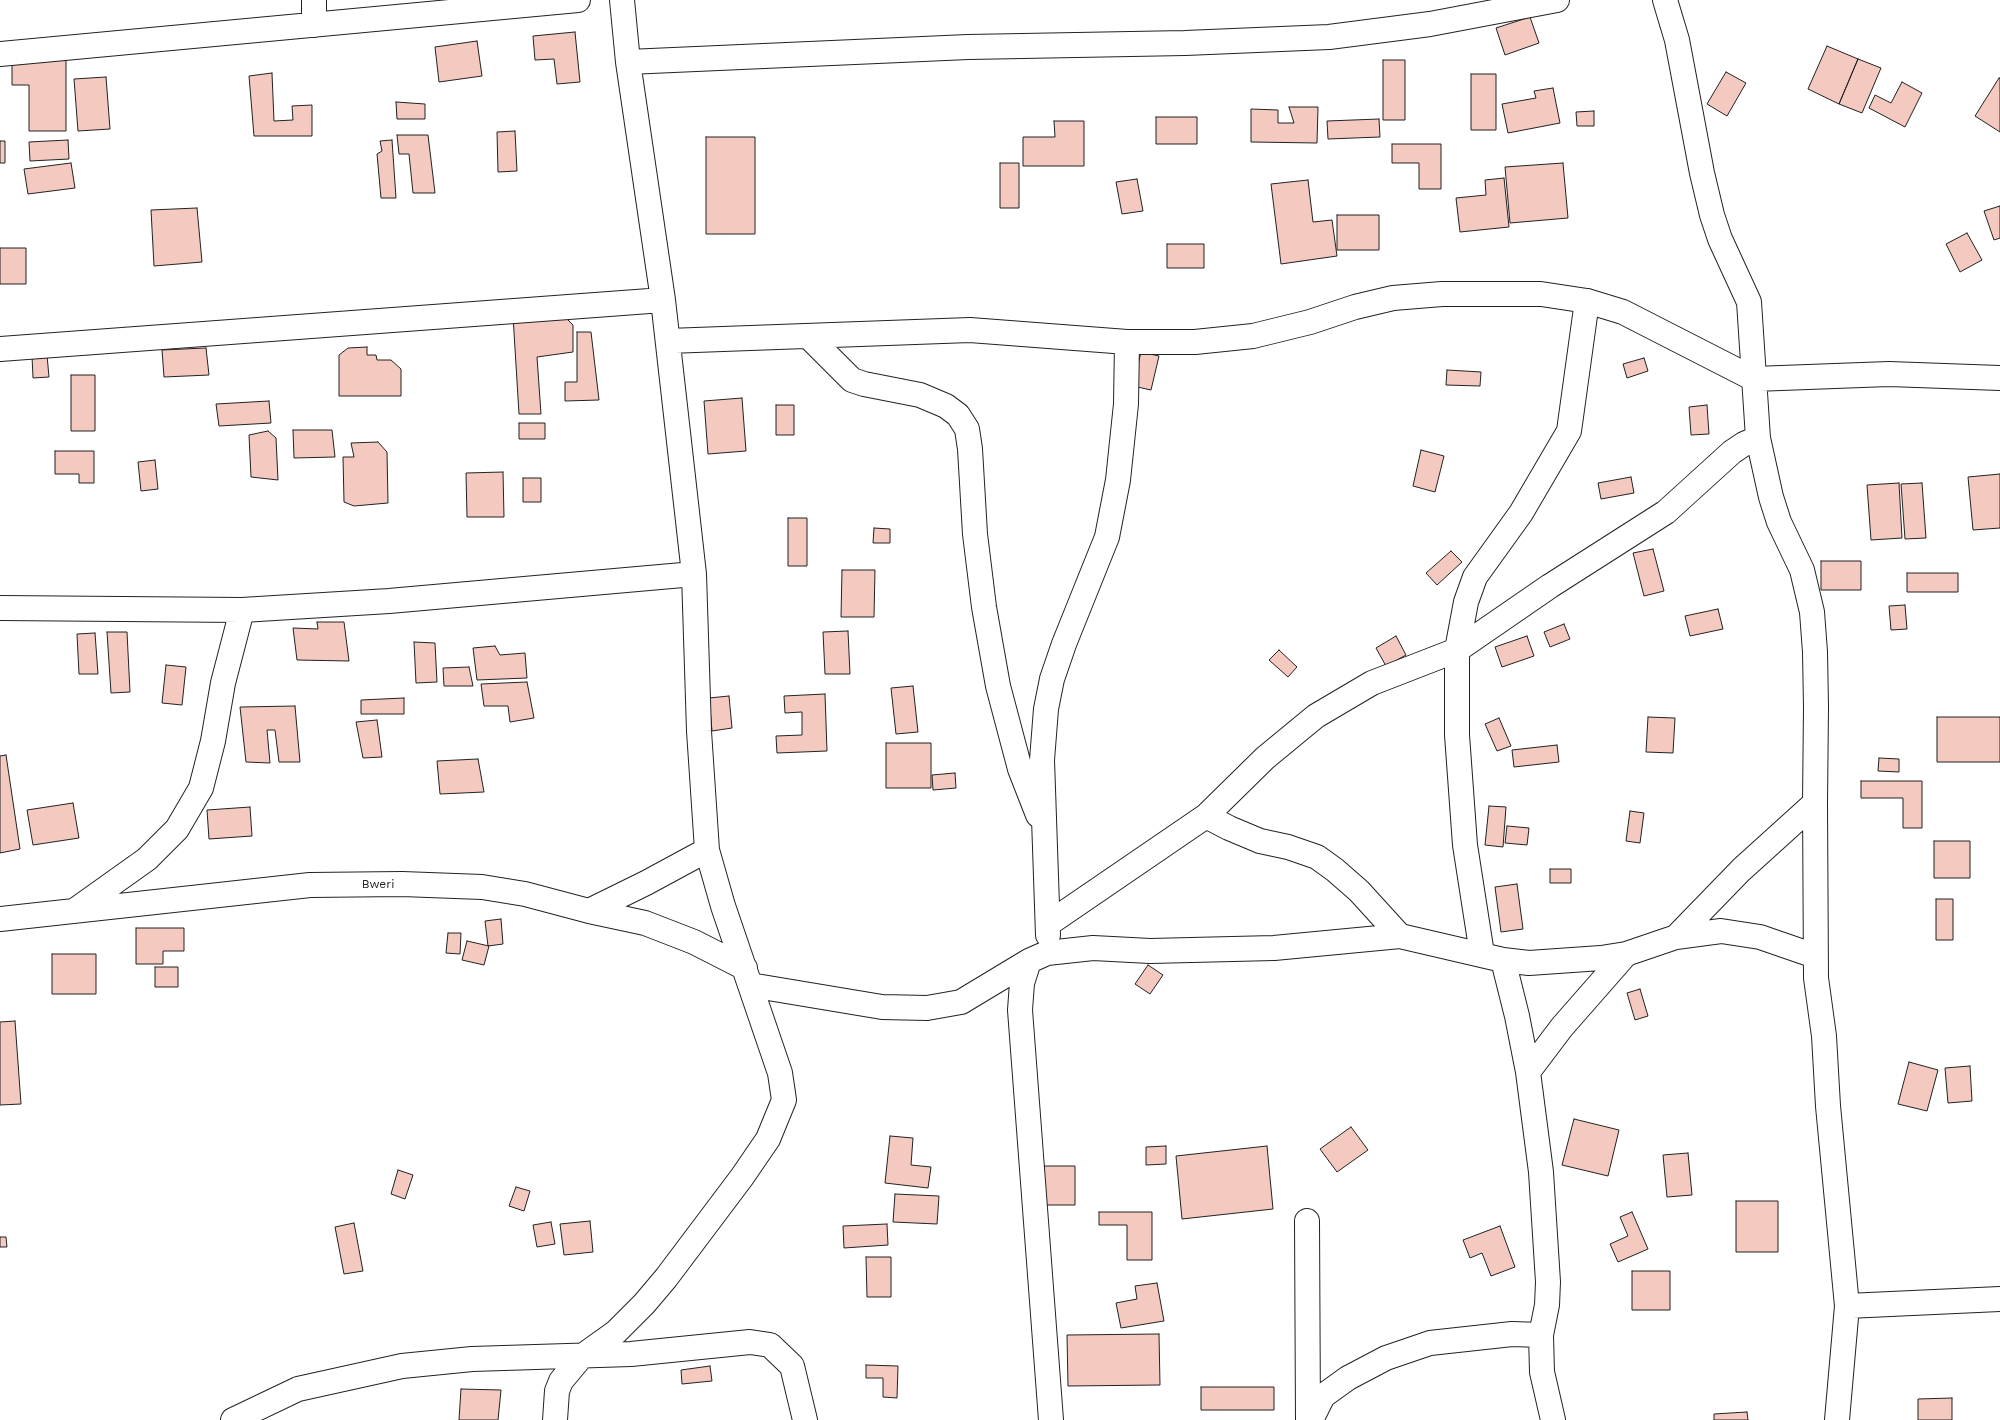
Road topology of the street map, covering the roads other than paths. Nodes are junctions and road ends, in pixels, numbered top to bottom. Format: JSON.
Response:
{"nodes":[{"id":1,"x":314,"y":0,"type":"edge"},
{"id":2,"x":578,"y":0,"type":"edge"},
{"id":3,"x":622,"y":0,"type":"edge"},
{"id":4,"x":1665,"y":0,"type":"edge"},
{"id":5,"x":1548,"y":1,"type":"edge"},
{"id":6,"x":314,"y":25,"type":"junction"},
{"id":7,"x":0,"y":54,"type":"edge"},
{"id":8,"x":628,"y":62,"type":"junction"},
{"id":9,"x":663,"y":300,"type":"junction"},
{"id":10,"x":1587,"y":301,"type":"junction"},
{"id":11,"x":808,"y":336,"type":"junction"},
{"id":12,"x":668,"y":341,"type":"junction"},
{"id":13,"x":1127,"y":342,"type":"junction"},
{"id":14,"x":0,"y":349,"type":"edge"},
{"id":15,"x":2000,"y":378,"type":"edge"},
{"id":16,"x":1754,"y":379,"type":"junction"},
{"id":17,"x":1758,"y":438,"type":"junction"},
{"id":18,"x":694,"y":574,"type":"junction"},
{"id":19,"x":0,"y":608,"type":"edge"},
{"id":20,"x":242,"y":610,"type":"junction"},
{"id":21,"x":1457,"y":650,"type":"junction"},
{"id":22,"x":1814,"y":803,"type":"junction"},
{"id":23,"x":1206,"y":816,"type":"junction"},
{"id":24,"x":1044,"y":829,"type":"junction"},
{"id":25,"x":707,"y":850,"type":"junction"},
{"id":26,"x":589,"y":911,"type":"junction"},
{"id":27,"x":73,"y":912,"type":"junction"},
{"id":28,"x":0,"y":919,"type":"edge"},
{"id":29,"x":1048,"y":924,"type":"junction"},
{"id":30,"x":1400,"y":936,"type":"junction"},
{"id":31,"x":1676,"y":937,"type":"junction"},
{"id":32,"x":1626,"y":954,"type":"junction"},
{"id":33,"x":1815,"y":956,"type":"junction"},
{"id":34,"x":1038,"y":957,"type":"junction"},
{"id":35,"x":1493,"y":957,"type":"junction"},
{"id":36,"x":748,"y":976,"type":"junction"},
{"id":37,"x":1528,"y":1072,"type":"junction"},
{"id":38,"x":1307,"y":1221,"type":"dead end"},
{"id":39,"x":2000,"y":1299,"type":"edge"},
{"id":40,"x":1846,"y":1306,"type":"junction"},
{"id":41,"x":1541,"y":1335,"type":"junction"},
{"id":42,"x":582,"y":1357,"type":"junction"},
{"id":43,"x":233,"y":1420,"type":"edge"},
{"id":44,"x":555,"y":1420,"type":"edge"},
{"id":45,"x":805,"y":1420,"type":"edge"},
{"id":46,"x":1052,"y":1420,"type":"edge"},
{"id":47,"x":1309,"y":1420,"type":"edge"},
{"id":48,"x":1554,"y":1420,"type":"edge"},
{"id":49,"x":1837,"y":1420,"type":"edge"}],
"edges":[{"from":1,"to":6,"type":"street"},
{"from":2,"to":6,"type":"street"},
{"from":3,"to":8,"type":"street"},
{"from":4,"to":16,"type":"street"},
{"from":5,"to":8,"type":"street"},
{"from":6,"to":7,"type":"street"},
{"from":8,"to":9,"type":"street"},
{"from":9,"to":12,"type":"street"},
{"from":9,"to":14,"type":"street"},
{"from":10,"to":13,"type":"street"},
{"from":10,"to":16,"type":"street"},
{"from":10,"to":21,"type":"street"},
{"from":11,"to":12,"type":"street"},
{"from":11,"to":13,"type":"street"},
{"from":11,"to":24,"type":"street"},
{"from":12,"to":18,"type":"street"},
{"from":13,"to":24,"type":"street"},
{"from":15,"to":16,"type":"street"},
{"from":16,"to":17,"type":"street"},
{"from":17,"to":21,"type":"street"},
{"from":17,"to":22,"type":"street"},
{"from":18,"to":20,"type":"street"},
{"from":18,"to":25,"type":"street"},
{"from":19,"to":20,"type":"street"},
{"from":20,"to":27,"type":"street"},
{"from":21,"to":23,"type":"street"},
{"from":21,"to":35,"type":"street"},
{"from":22,"to":31,"type":"street"},
{"from":22,"to":33,"type":"street"},
{"from":23,"to":29,"type":"street"},
{"from":23,"to":30,"type":"street"},
{"from":24,"to":29,"type":"street"},
{"from":25,"to":26,"type":"street"},
{"from":25,"to":36,"type":"street"},
{"from":26,"to":27,"type":"street","name":"Bweri"},
{"from":26,"to":36,"type":"street","name":"Bweri"},
{"from":27,"to":28,"type":"street","name":"Bweri"},
{"from":29,"to":34,"type":"street"},
{"from":30,"to":34,"type":"street"},
{"from":30,"to":35,"type":"street"},
{"from":31,"to":32,"type":"street"},
{"from":31,"to":33,"type":"street"},
{"from":32,"to":35,"type":"street"},
{"from":32,"to":37,"type":"street"},
{"from":33,"to":40,"type":"street"},
{"from":34,"to":36,"type":"street","name":"Bweri"},
{"from":34,"to":46,"type":"street"},
{"from":35,"to":37,"type":"street"},
{"from":36,"to":42,"type":"street"},
{"from":37,"to":41,"type":"street"},
{"from":38,"to":47,"type":"street"},
{"from":39,"to":40,"type":"street"},
{"from":40,"to":49,"type":"street"},
{"from":41,"to":47,"type":"street"},
{"from":41,"to":48,"type":"street"},
{"from":42,"to":43,"type":"street"},
{"from":42,"to":44,"type":"street"},
{"from":42,"to":45,"type":"street"}]}
